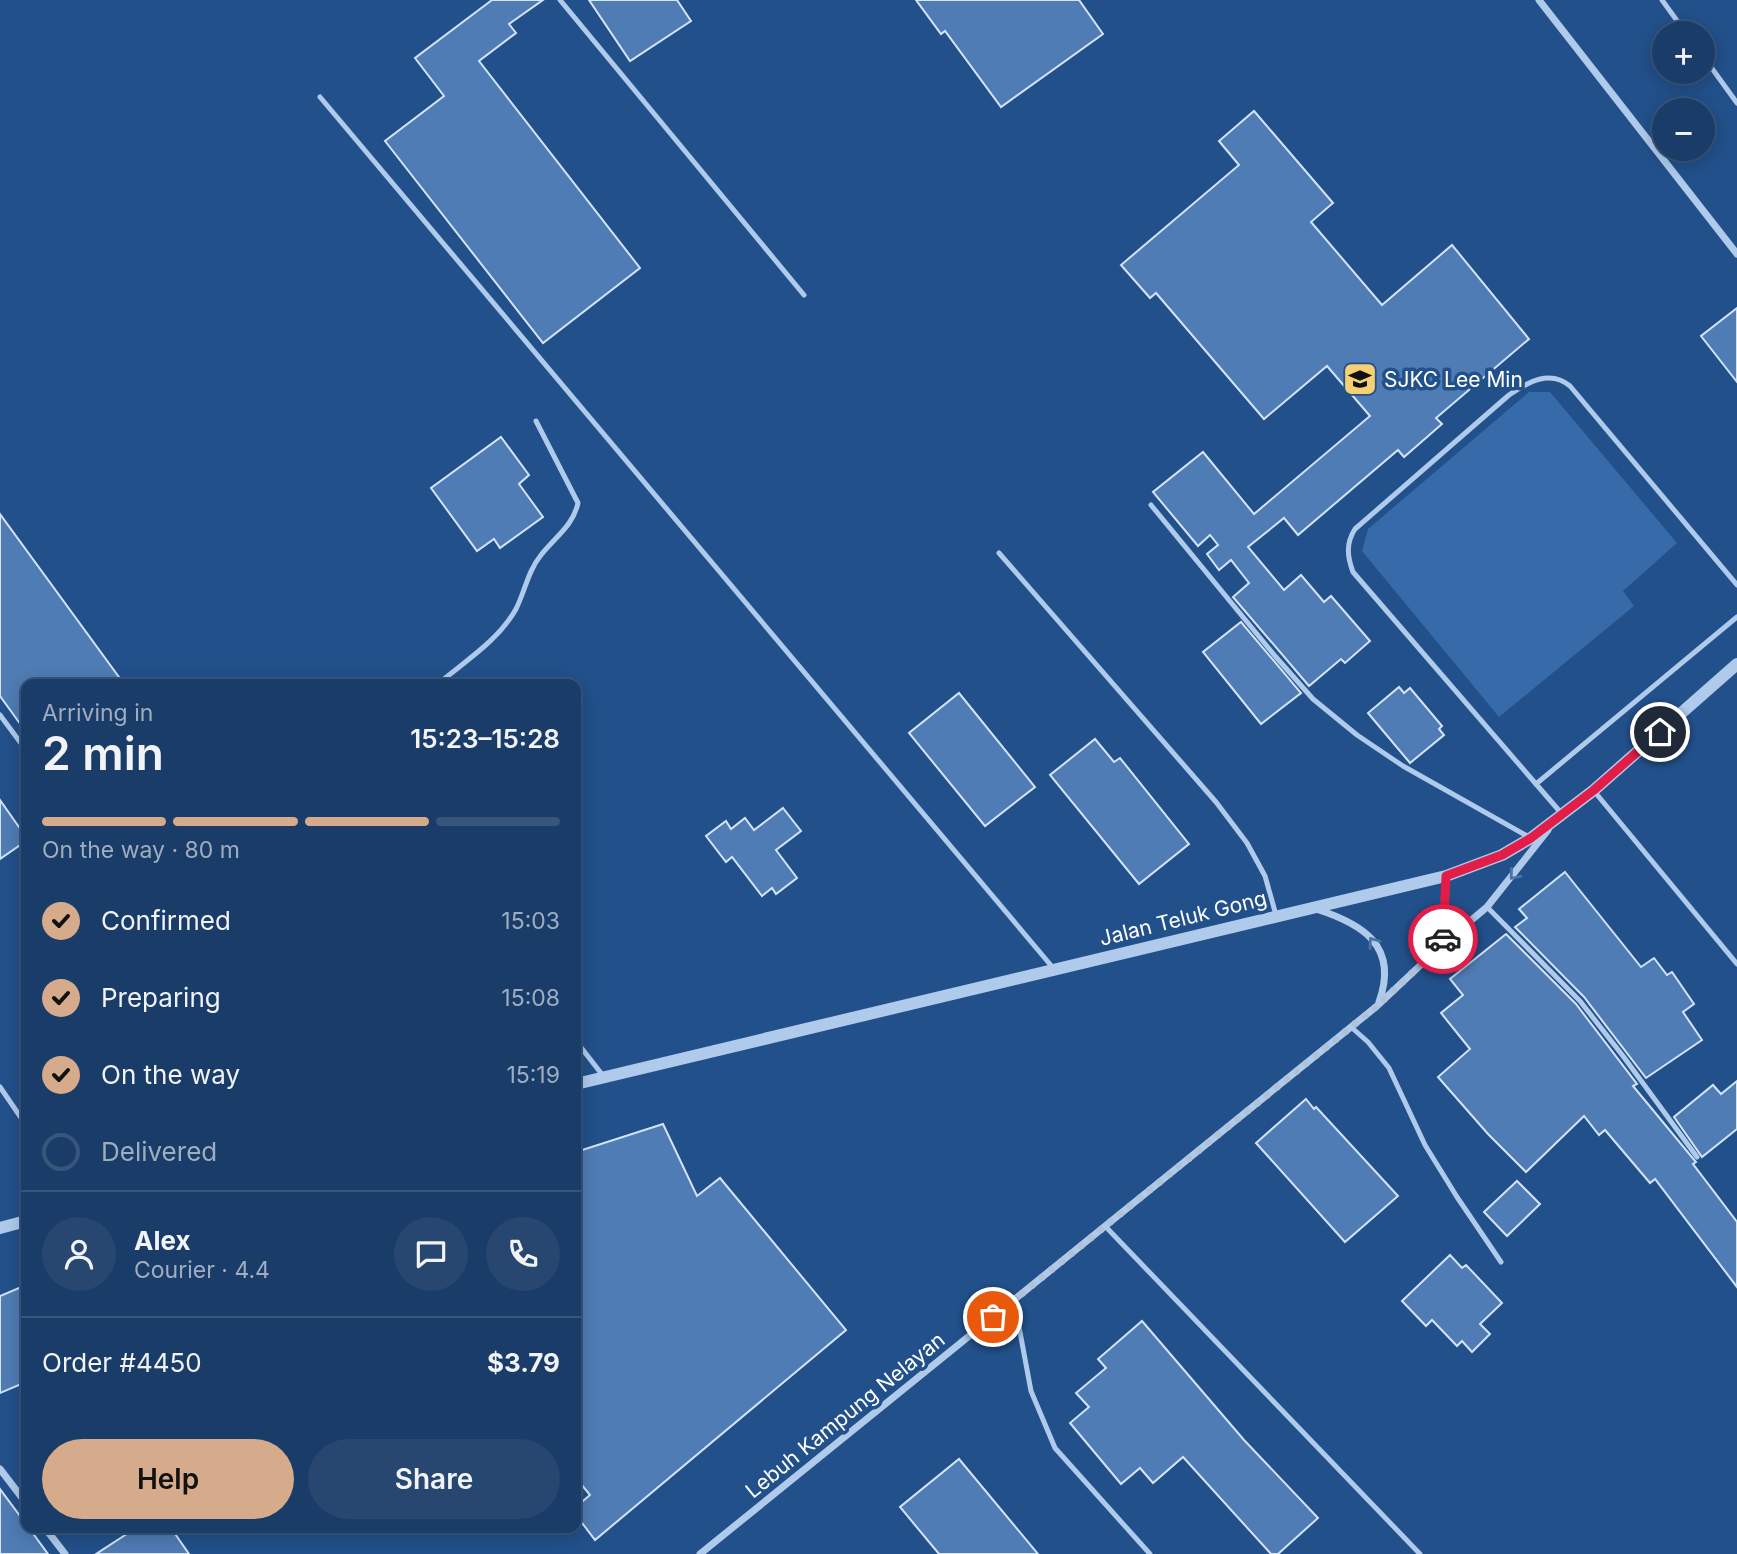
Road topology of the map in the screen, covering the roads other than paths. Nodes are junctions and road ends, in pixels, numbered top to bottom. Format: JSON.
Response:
{"nodes":[{"id":1,"x":560,"y":0,"type":"edge"},
{"id":2,"x":1539,"y":0,"type":"edge"},
{"id":3,"x":1662,"y":0,"type":"edge"},
{"id":4,"x":1677,"y":21,"type":"edge"},
{"id":5,"x":1715,"y":73,"type":"edge"},
{"id":6,"x":320,"y":97,"type":"dead end"},
{"id":7,"x":1737,"y":103,"type":"edge"},
{"id":8,"x":1737,"y":254,"type":"edge"},
{"id":9,"x":804,"y":295,"type":"dead end"},
{"id":10,"x":536,"y":421,"type":"dead end"},
{"id":11,"x":1151,"y":505,"type":"dead end"},
{"id":12,"x":999,"y":553,"type":"dead end"},
{"id":13,"x":1737,"y":584,"type":"edge"},
{"id":14,"x":1737,"y":617,"type":"edge"},
{"id":15,"x":1737,"y":664,"type":"edge"},
{"id":16,"x":444,"y":679,"type":"edge"},
{"id":17,"x":0,"y":715,"type":"edge"},
{"id":18,"x":21,"y":743,"type":"edge"},
{"id":19,"x":1536,"y":784,"type":"junction"},
{"id":20,"x":1594,"y":790,"type":"junction"},
{"id":21,"x":1559,"y":817,"type":"junction"},
{"id":22,"x":1531,"y":838,"type":"junction"},
{"id":23,"x":1446,"y":876,"type":"junction"},
{"id":24,"x":1308,"y":907,"type":"junction"},
{"id":25,"x":1487,"y":907,"type":"junction"},
{"id":26,"x":1276,"y":915,"type":"junction"},
{"id":27,"x":1443,"y":944,"type":"junction"},
{"id":28,"x":1737,"y":964,"type":"edge"},
{"id":29,"x":1054,"y":969,"type":"junction"},
{"id":30,"x":1377,"y":1006,"type":"junction"},
{"id":31,"x":1351,"y":1027,"type":"junction"},
{"id":32,"x":581,"y":1047,"type":"edge"},
{"id":33,"x":604,"y":1077,"type":"junction"},
{"id":34,"x":581,"y":1083,"type":"edge"},
{"id":35,"x":0,"y":1087,"type":"edge"},
{"id":36,"x":21,"y":1118,"type":"edge"},
{"id":37,"x":1697,"y":1157,"type":"dead end"},
{"id":38,"x":21,"y":1222,"type":"edge"},
{"id":39,"x":1105,"y":1226,"type":"junction"},
{"id":40,"x":0,"y":1228,"type":"edge"},
{"id":41,"x":1501,"y":1262,"type":"dead end"},
{"id":42,"x":1014,"y":1300,"type":"junction"},
{"id":43,"x":0,"y":1469,"type":"edge"},
{"id":44,"x":21,"y":1496,"type":"edge"},
{"id":45,"x":49,"y":1533,"type":"edge"},
{"id":46,"x":65,"y":1554,"type":"edge"},
{"id":47,"x":700,"y":1554,"type":"edge"},
{"id":48,"x":1150,"y":1554,"type":"edge"},
{"id":49,"x":1420,"y":1554,"type":"edge"}],
"edges":[{"from":1,"to":9,"type":"lane"},
{"from":2,"to":8,"type":"street"},
{"from":3,"to":4,"type":"lane"},
{"from":5,"to":7,"type":"lane"},
{"from":6,"to":29,"type":"lane"},
{"from":10,"to":16,"type":"lane"},
{"from":11,"to":22,"type":"lane"},
{"from":12,"to":26,"type":"lane"},
{"from":13,"to":19,"type":"lane"},
{"from":14,"to":19,"type":"lane"},
{"from":15,"to":20,"type":"street","name":"Jalan Teluk Gong"},
{"from":17,"to":18,"type":"lane"},
{"from":19,"to":21,"type":"lane"},
{"from":20,"to":21,"type":"street","name":"Jalan Teluk Gong"},
{"from":20,"to":28,"type":"lane"},
{"from":21,"to":22,"type":"street","name":"Jalan Teluk Gong"},
{"from":21,"to":25,"type":"street","name":"Lebuh Kampung Nelayan","one_way":true},
{"from":22,"to":23,"type":"street","name":"Jalan Teluk Gong"},
{"from":23,"to":24,"type":"street","name":"Jalan Teluk Gong"},
{"from":23,"to":27,"type":"street"},
{"from":24,"to":26,"type":"street","name":"Jalan Teluk Gong"},
{"from":30,"to":24,"type":"street","one_way":true},
{"from":25,"to":27,"type":"street","name":"Lebuh Kampung Nelayan"},
{"from":25,"to":37,"type":"lane"},
{"from":26,"to":29,"type":"street","name":"Jalan Teluk Gong"},
{"from":27,"to":30,"type":"street","name":"Lebuh Kampung Nelayan"},
{"from":29,"to":33,"type":"street","name":"Jalan Teluk Gong"},
{"from":30,"to":31,"type":"street","name":"Lebuh Kampung Nelayan"},
{"from":31,"to":39,"type":"street","name":"Lebuh Kampung Nelayan"},
{"from":31,"to":41,"type":"lane"},
{"from":32,"to":33,"type":"lane"},
{"from":33,"to":34,"type":"street","name":"Jalan Teluk Gong"},
{"from":35,"to":36,"type":"lane"},
{"from":38,"to":40,"type":"street"},
{"from":39,"to":42,"type":"street","name":"Lebuh Kampung Nelayan"},
{"from":39,"to":49,"type":"lane"},
{"from":42,"to":47,"type":"street","name":"Lebuh Kampung Nelayan"},
{"from":42,"to":48,"type":"lane"},
{"from":43,"to":44,"type":"street"},
{"from":45,"to":46,"type":"street"}]}
